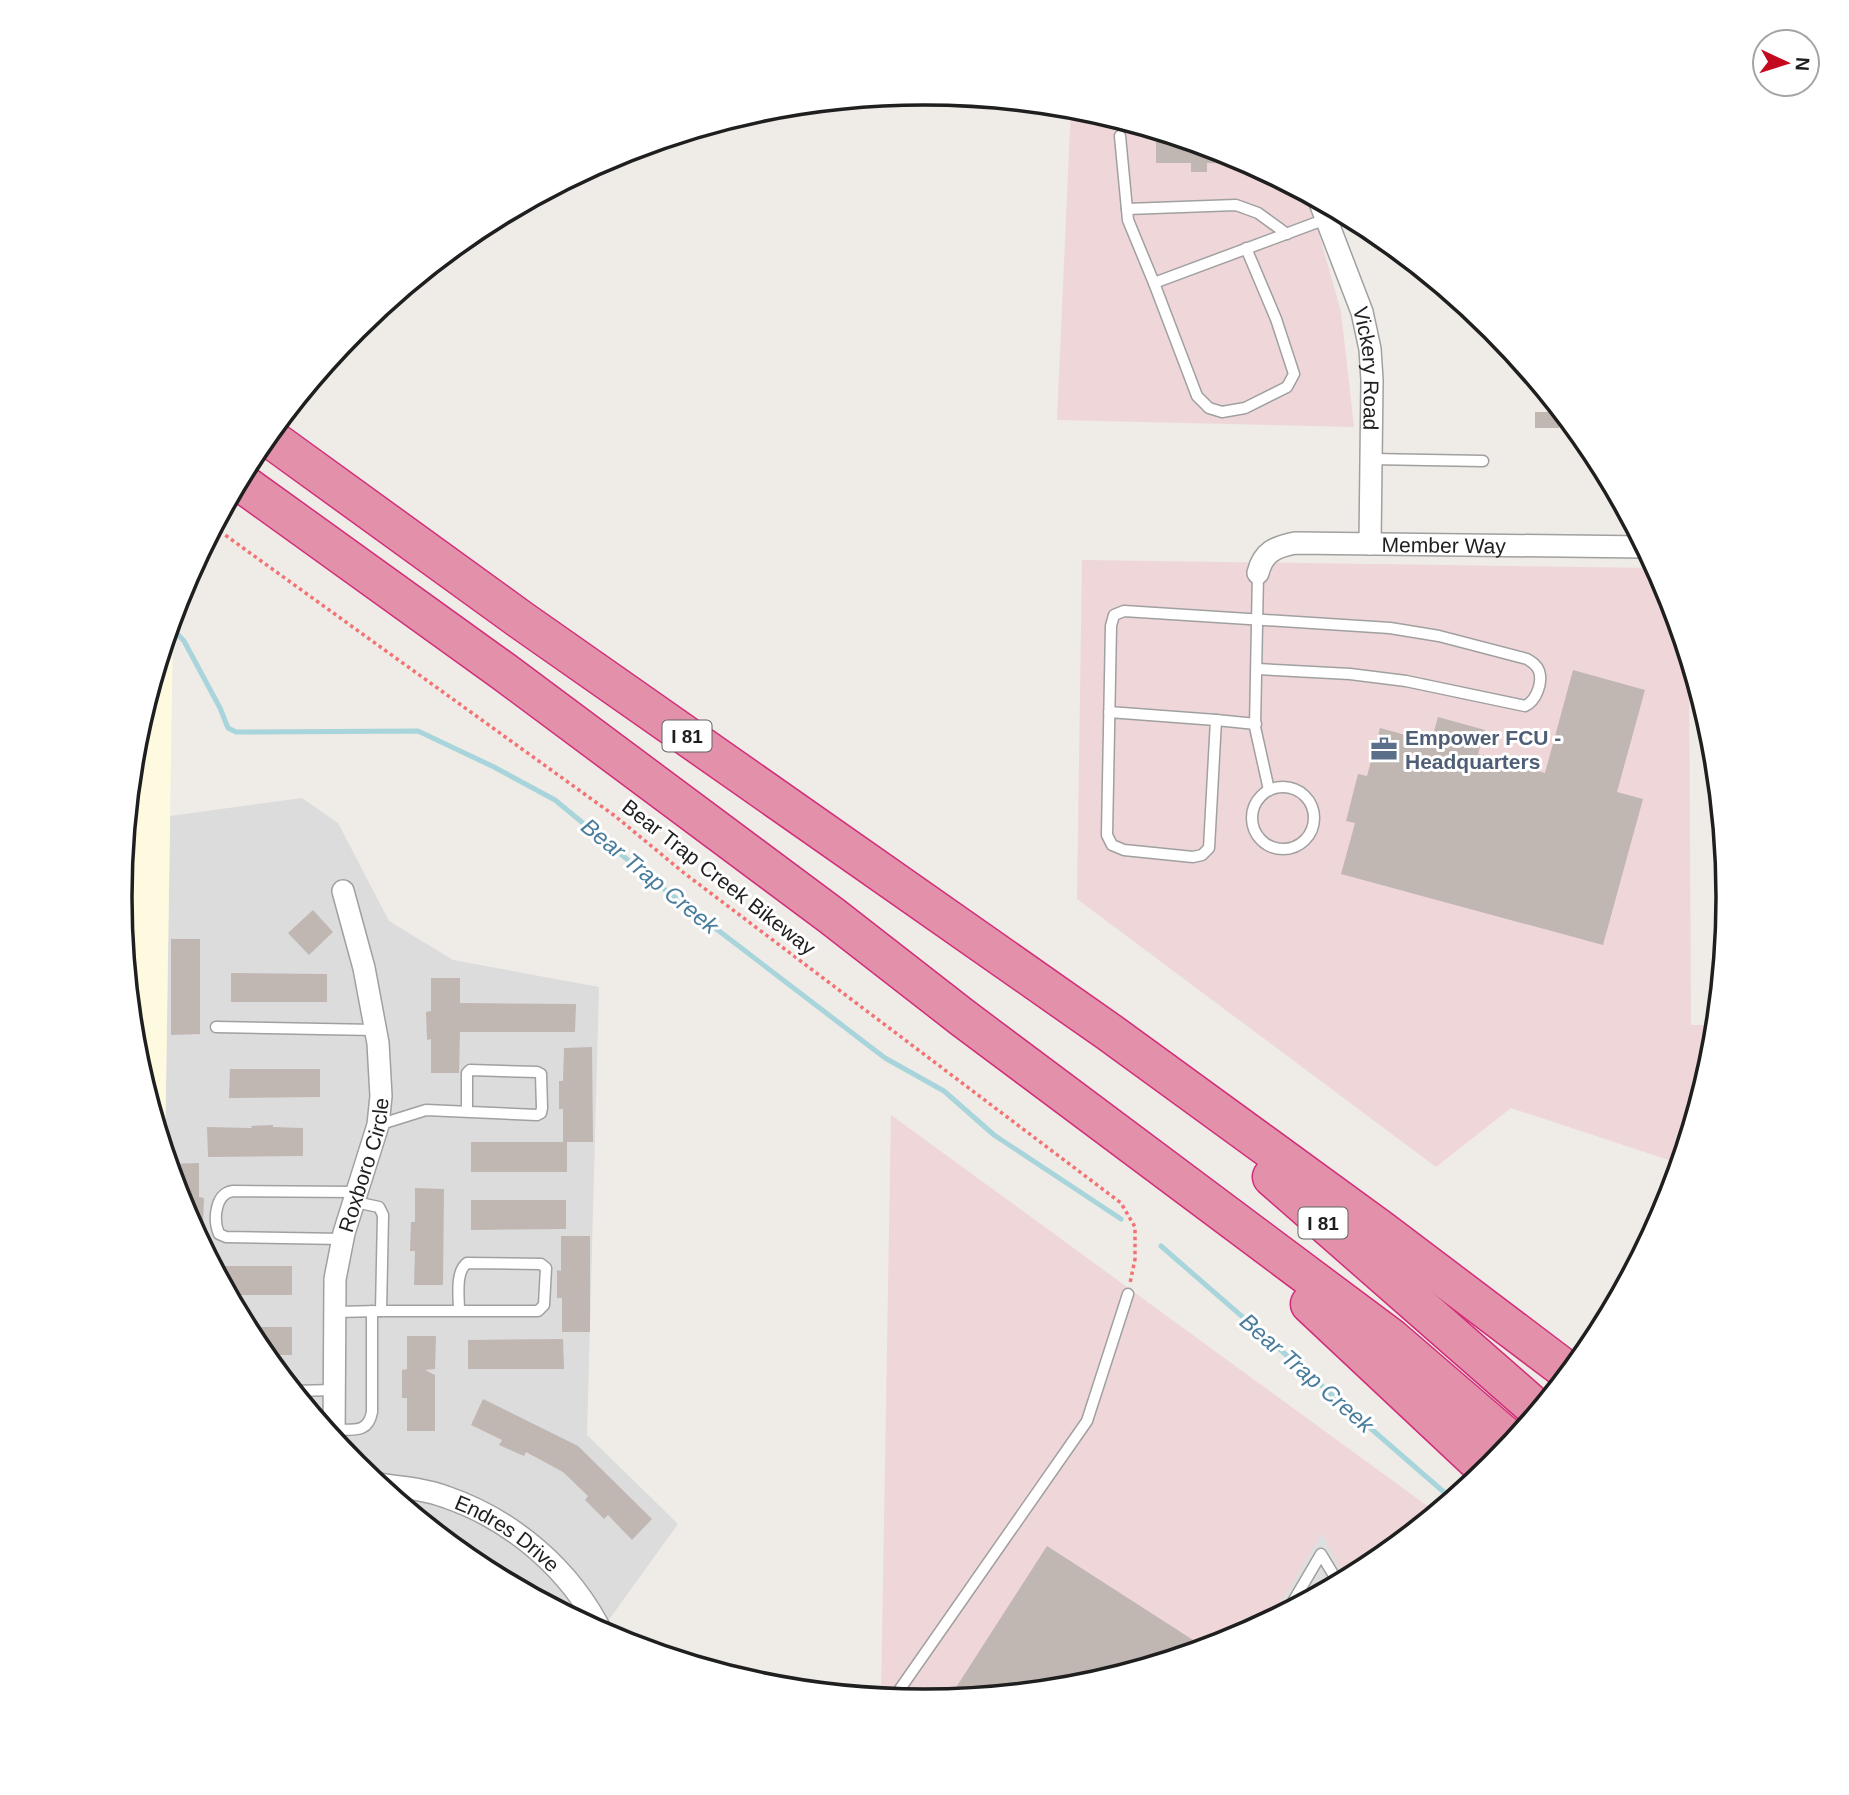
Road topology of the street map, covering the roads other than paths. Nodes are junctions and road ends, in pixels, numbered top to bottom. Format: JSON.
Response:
{"nodes":[{"id":1,"x":1119,"y":136,"type":"dead end"},
{"id":2,"x":1127,"y":209,"type":"junction"},
{"id":3,"x":1321,"y":211,"type":"edge"},
{"id":4,"x":1323,"y":212,"type":"edge"},
{"id":5,"x":1287,"y":234,"type":"junction"},
{"id":6,"x":1246,"y":248,"type":"junction"},
{"id":7,"x":1154,"y":283,"type":"junction"},
{"id":8,"x":276,"y":443,"type":"edge"},
{"id":9,"x":1371,"y":459,"type":"junction"},
{"id":10,"x":1483,"y":461,"type":"dead end"},
{"id":11,"x":247,"y":487,"type":"edge"},
{"id":12,"x":1370,"y":544,"type":"junction"},
{"id":13,"x":1635,"y":547,"type":"edge"},
{"id":14,"x":1258,"y":573,"type":"joint"},
{"id":15,"x":1257,"y":620,"type":"junction"},
{"id":16,"x":1256,"y":670,"type":"junction"},
{"id":17,"x":1110,"y":712,"type":"junction"},
{"id":18,"x":1216,"y":720,"type":"junction"},
{"id":19,"x":1256,"y":724,"type":"junction"},
{"id":20,"x":1269,"y":790,"type":"junction"},
{"id":21,"x":343,"y":891,"type":"dead end"},
{"id":22,"x":216,"y":1027,"type":"dead end"},
{"id":23,"x":375,"y":1030,"type":"junction"},
{"id":24,"x":1109,"y":1032,"type":"junction"},
{"id":25,"x":467,"y":1112,"type":"junction"},
{"id":26,"x":378,"y":1125,"type":"junction"},
{"id":27,"x":1157,"y":1163,"type":"junction"},
{"id":28,"x":356,"y":1197,"type":"junction"},
{"id":29,"x":343,"y":1239,"type":"junction"},
{"id":30,"x":1128,"y":1293,"type":"road end"},
{"id":31,"x":376,"y":1311,"type":"junction"},
{"id":32,"x":459,"y":1311,"type":"junction"},
{"id":33,"x":335,"y":1312,"type":"junction"},
{"id":34,"x":1562,"y":1367,"type":"edge"},
{"id":35,"x":335,"y":1390,"type":"junction"},
{"id":36,"x":305,"y":1391,"type":"edge"},
{"id":37,"x":1532,"y":1405,"type":"edge"},
{"id":38,"x":334,"y":1426,"type":"edge"},
{"id":39,"x":342,"y":1435,"type":"edge"},
{"id":40,"x":1505,"y":1436,"type":"edge"},
{"id":41,"x":1479,"y":1463,"type":"edge"},
{"id":42,"x":396,"y":1487,"type":"edge"},
{"id":43,"x":1334,"y":1576,"type":"edge"},
{"id":44,"x":1296,"y":1597,"type":"edge"},
{"id":45,"x":594,"y":1617,"type":"edge"},
{"id":46,"x":900,"y":1689,"type":"edge"}],
"edges":[{"from":1,"to":2,"type":"lane"},
{"from":2,"to":5,"type":"lane"},
{"from":2,"to":7,"type":"lane"},
{"from":3,"to":5,"type":"lane"},
{"from":4,"to":9,"type":"street","name":"Vickery Road"},
{"from":5,"to":6,"type":"lane"},
{"from":6,"to":7,"type":"lane"},
{"from":6,"to":7,"type":"lane"},
{"from":8,"to":24,"type":"highway","number":"I 81"},
{"from":9,"to":10,"type":"lane"},
{"from":9,"to":12,"type":"street","name":"Vickery Road"},
{"from":11,"to":27,"type":"highway","number":"I 81"},
{"from":12,"to":13,"type":"street","name":"Member Way"},
{"from":12,"to":14,"type":"street","name":"Member Way"},
{"from":14,"to":15,"type":"lane"},
{"from":15,"to":16,"type":"lane"},
{"from":15,"to":16,"type":"lane"},
{"from":15,"to":17,"type":"lane"},
{"from":16,"to":19,"type":"lane"},
{"from":17,"to":18,"type":"lane"},
{"from":17,"to":18,"type":"lane"},
{"from":18,"to":19,"type":"lane"},
{"from":19,"to":20,"type":"lane"},
{"from":20,"to":20,"type":"lane"},
{"from":21,"to":23,"type":"street","name":"Roxboro Circle"},
{"from":22,"to":23,"type":"lane"},
{"from":23,"to":26,"type":"street","name":"Roxboro Circle"},
{"from":24,"to":34,"type":"highway"},
{"from":24,"to":37,"type":"highway","number":"I 81"},
{"from":25,"to":25,"type":"lane"},
{"from":25,"to":26,"type":"lane"},
{"from":26,"to":28,"type":"street","name":"Roxboro Circle"},
{"from":27,"to":40,"type":"highway","number":"I 81"},
{"from":27,"to":41,"type":"highway"},
{"from":28,"to":29,"type":"street","name":"Roxboro Circle"},
{"from":28,"to":29,"type":"lane"},
{"from":28,"to":31,"type":"lane"},
{"from":29,"to":33,"type":"street","name":"Roxboro Circle"},
{"from":30,"to":46,"type":"lane"},
{"from":31,"to":32,"type":"lane"},
{"from":31,"to":33,"type":"lane"},
{"from":31,"to":39,"type":"lane"},
{"from":32,"to":32,"type":"lane"},
{"from":33,"to":35,"type":"street","name":"Roxboro Circle"},
{"from":35,"to":36,"type":"lane"},
{"from":35,"to":38,"type":"street","name":"Roxboro Circle"},
{"from":42,"to":45,"type":"street","name":"Endres Drive"},
{"from":43,"to":44,"type":"lane"}]}
